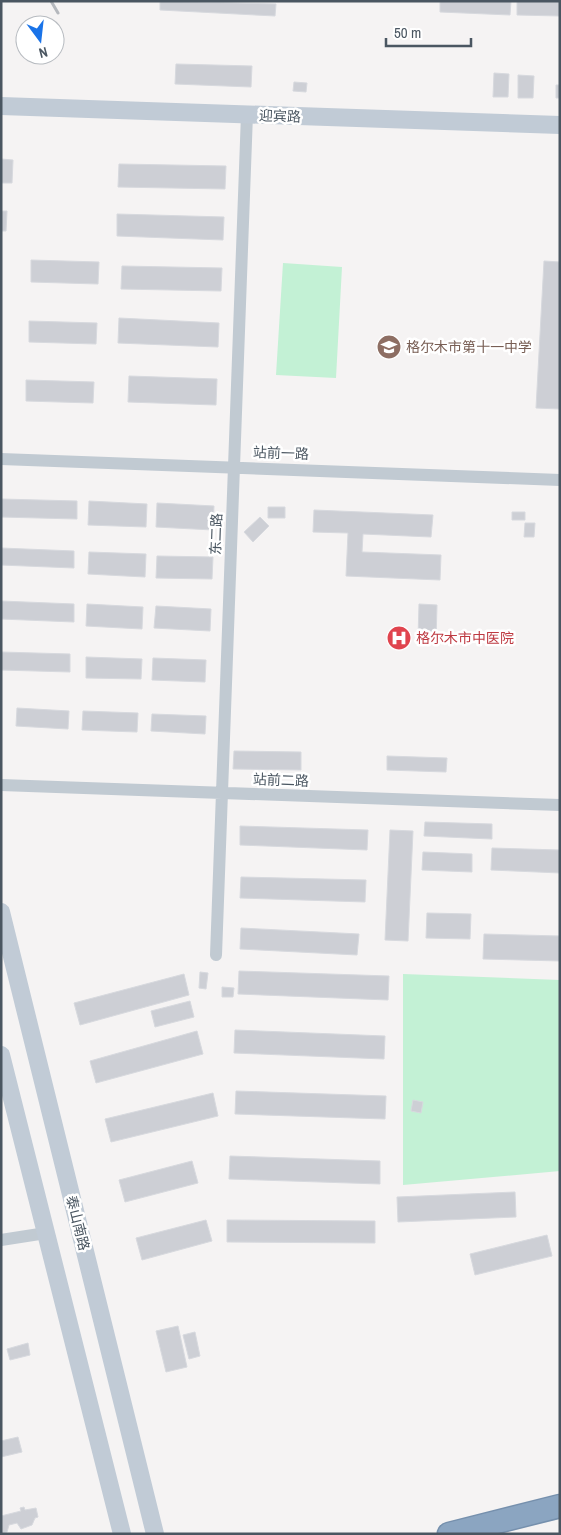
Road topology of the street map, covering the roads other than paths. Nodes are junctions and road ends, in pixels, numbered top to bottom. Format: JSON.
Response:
{"nodes":[{"id":1,"x":1,"y":106,"type":"edge"},
{"id":2,"x":247,"y":114,"type":"junction"},
{"id":3,"x":560,"y":125,"type":"edge"},
{"id":4,"x":1,"y":459,"type":"edge"},
{"id":5,"x":234,"y":467,"type":"junction"},
{"id":6,"x":560,"y":480,"type":"edge"},
{"id":7,"x":1,"y":785,"type":"edge"},
{"id":8,"x":222,"y":792,"type":"junction"},
{"id":9,"x":560,"y":805,"type":"edge"},
{"id":10,"x":1,"y":912,"type":"edge"},
{"id":11,"x":216,"y":955,"type":"dead end"},
{"id":12,"x":1,"y":1055,"type":"edge"},
{"id":13,"x":46,"y":1233,"type":"junction"},
{"id":14,"x":1,"y":1240,"type":"edge"},
{"id":15,"x":560,"y":1506,"type":"edge"},
{"id":16,"x":560,"y":1517,"type":"edge"},
{"id":17,"x":122,"y":1534,"type":"edge"},
{"id":18,"x":155,"y":1534,"type":"edge"},
{"id":19,"x":449,"y":1534,"type":"edge"},
{"id":20,"x":494,"y":1534,"type":"edge"}],
"edges":[{"from":1,"to":2,"type":"street","name":"迎宾路"},
{"from":2,"to":3,"type":"street","name":"迎宾路"},
{"from":2,"to":5,"type":"street","name":"东二路"},
{"from":4,"to":5,"type":"street","name":"站前一路"},
{"from":5,"to":6,"type":"street","name":"站前一路"},
{"from":5,"to":8,"type":"street","name":"东二路"},
{"from":7,"to":8,"type":"street","name":"站前二路"},
{"from":8,"to":9,"type":"street","name":"站前二路"},
{"from":8,"to":11,"type":"street","name":"东二路"},
{"from":10,"to":18,"type":"street","name":"泰山南路"},
{"from":12,"to":13,"type":"street"},
{"from":13,"to":14,"type":"street"},
{"from":13,"to":17,"type":"street"},
{"from":15,"to":19,"type":"highway"},
{"from":16,"to":20,"type":"highway"}]}
